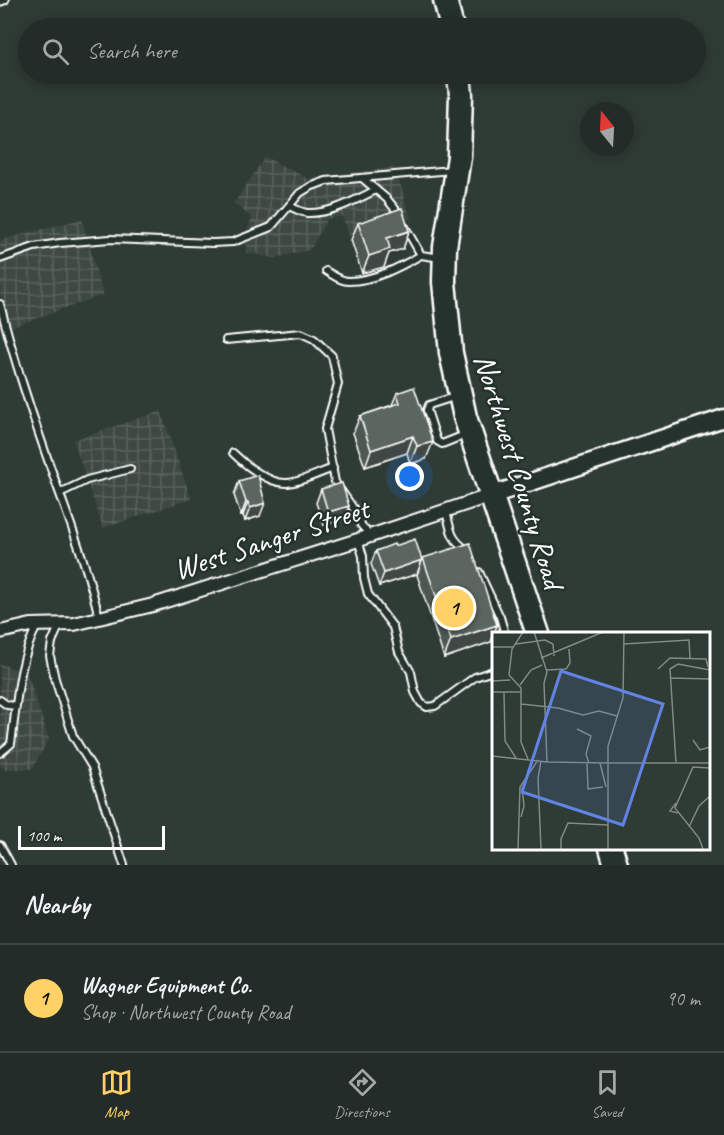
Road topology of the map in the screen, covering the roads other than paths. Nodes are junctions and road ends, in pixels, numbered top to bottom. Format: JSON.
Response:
{"nodes":[{"id":1,"x":5,"y":0,"type":"edge"},
{"id":2,"x":445,"y":0,"type":"edge"},
{"id":3,"x":0,"y":2,"type":"edge"},
{"id":4,"x":450,"y":18,"type":"edge"},
{"id":5,"x":459,"y":84,"type":"edge"},
{"id":6,"x":457,"y":170,"type":"junction"},
{"id":7,"x":362,"y":178,"type":"junction"},
{"id":8,"x":376,"y":190,"type":"junction"},
{"id":9,"x":289,"y":206,"type":"junction"},
{"id":10,"x":421,"y":255,"type":"junction"},
{"id":11,"x":445,"y":258,"type":"junction"},
{"id":12,"x":0,"y":259,"type":"edge"},
{"id":13,"x":326,"y":271,"type":"dead end"},
{"id":14,"x":0,"y":304,"type":"edge"},
{"id":15,"x":226,"y":340,"type":"dead end"},
{"id":16,"x":460,"y":395,"type":"junction"},
{"id":17,"x":724,"y":418,"type":"edge"},
{"id":18,"x":471,"y":432,"type":"junction"},
{"id":19,"x":233,"y":453,"type":"dead end"},
{"id":20,"x":333,"y":468,"type":"junction"},
{"id":21,"x":130,"y":469,"type":"dead end"},
{"id":22,"x":60,"y":493,"type":"junction"},
{"id":23,"x":492,"y":495,"type":"junction"},
{"id":24,"x":446,"y":510,"type":"junction"},
{"id":25,"x":370,"y":536,"type":"junction"},
{"id":26,"x":358,"y":540,"type":"junction"},
{"id":27,"x":471,"y":554,"type":"edge"},
{"id":28,"x":475,"y":564,"type":"edge"},
{"id":29,"x":99,"y":619,"type":"junction"},
{"id":30,"x":60,"y":624,"type":"junction"},
{"id":31,"x":37,"y":625,"type":"junction"},
{"id":32,"x":0,"y":632,"type":"edge"},
{"id":33,"x":504,"y":632,"type":"edge"},
{"id":34,"x":537,"y":632,"type":"edge"},
{"id":35,"x":492,"y":670,"type":"edge"},
{"id":36,"x":0,"y":700,"type":"edge"},
{"id":37,"x":16,"y":706,"type":"junction"},
{"id":38,"x":0,"y":753,"type":"edge"},
{"id":39,"x":0,"y":845,"type":"edge"},
{"id":40,"x":611,"y":850,"type":"edge"},
{"id":41,"x":11,"y":865,"type":"edge"},
{"id":42,"x":124,"y":865,"type":"edge"},
{"id":43,"x":616,"y":865,"type":"edge"}],
"edges":[{"from":1,"to":3,"type":"lane"},
{"from":2,"to":4,"type":"highway"},
{"from":5,"to":6,"type":"highway","name":"Northwest County Road"},
{"from":6,"to":7,"type":"lane"},
{"from":6,"to":11,"type":"highway","name":"Northwest County Road"},
{"from":7,"to":8,"type":"lane"},
{"from":7,"to":9,"type":"lane"},
{"from":8,"to":9,"type":"lane"},
{"from":8,"to":10,"type":"lane"},
{"from":9,"to":12,"type":"lane"},
{"from":10,"to":11,"type":"lane"},
{"from":10,"to":13,"type":"lane"},
{"from":11,"to":16,"type":"highway","name":"Northwest County Road"},
{"from":14,"to":22,"type":"lane"},
{"from":15,"to":20,"type":"lane"},
{"from":16,"to":18,"type":"highway","name":"Northwest County Road"},
{"from":16,"to":18,"type":"lane"},
{"from":17,"to":23,"type":"main road","name":"West Sanger Street"},
{"from":18,"to":23,"type":"highway","name":"Northwest County Road"},
{"from":19,"to":20,"type":"lane"},
{"from":20,"to":25,"type":"lane"},
{"from":21,"to":22,"type":"lane"},
{"from":22,"to":29,"type":"lane"},
{"from":23,"to":24,"type":"street","name":"West Sanger Street"},
{"from":23,"to":34,"type":"highway","name":"Northwest County Road"},
{"from":24,"to":25,"type":"street","name":"West Sanger Street"},
{"from":24,"to":27,"type":"lane"},
{"from":25,"to":26,"type":"street","name":"West Sanger Street"},
{"from":26,"to":29,"type":"street","name":"West Sanger Street"},
{"from":26,"to":35,"type":"lane"},
{"from":28,"to":33,"type":"lane"},
{"from":29,"to":30,"type":"street","name":"West Sanger Street"},
{"from":30,"to":31,"type":"street","name":"West Sanger Street"},
{"from":30,"to":42,"type":"lane"},
{"from":31,"to":32,"type":"street","name":"West Sanger Street"},
{"from":31,"to":37,"type":"lane"},
{"from":36,"to":37,"type":"lane"},
{"from":37,"to":38,"type":"lane"},
{"from":39,"to":41,"type":"lane"},
{"from":40,"to":43,"type":"highway"}]}
